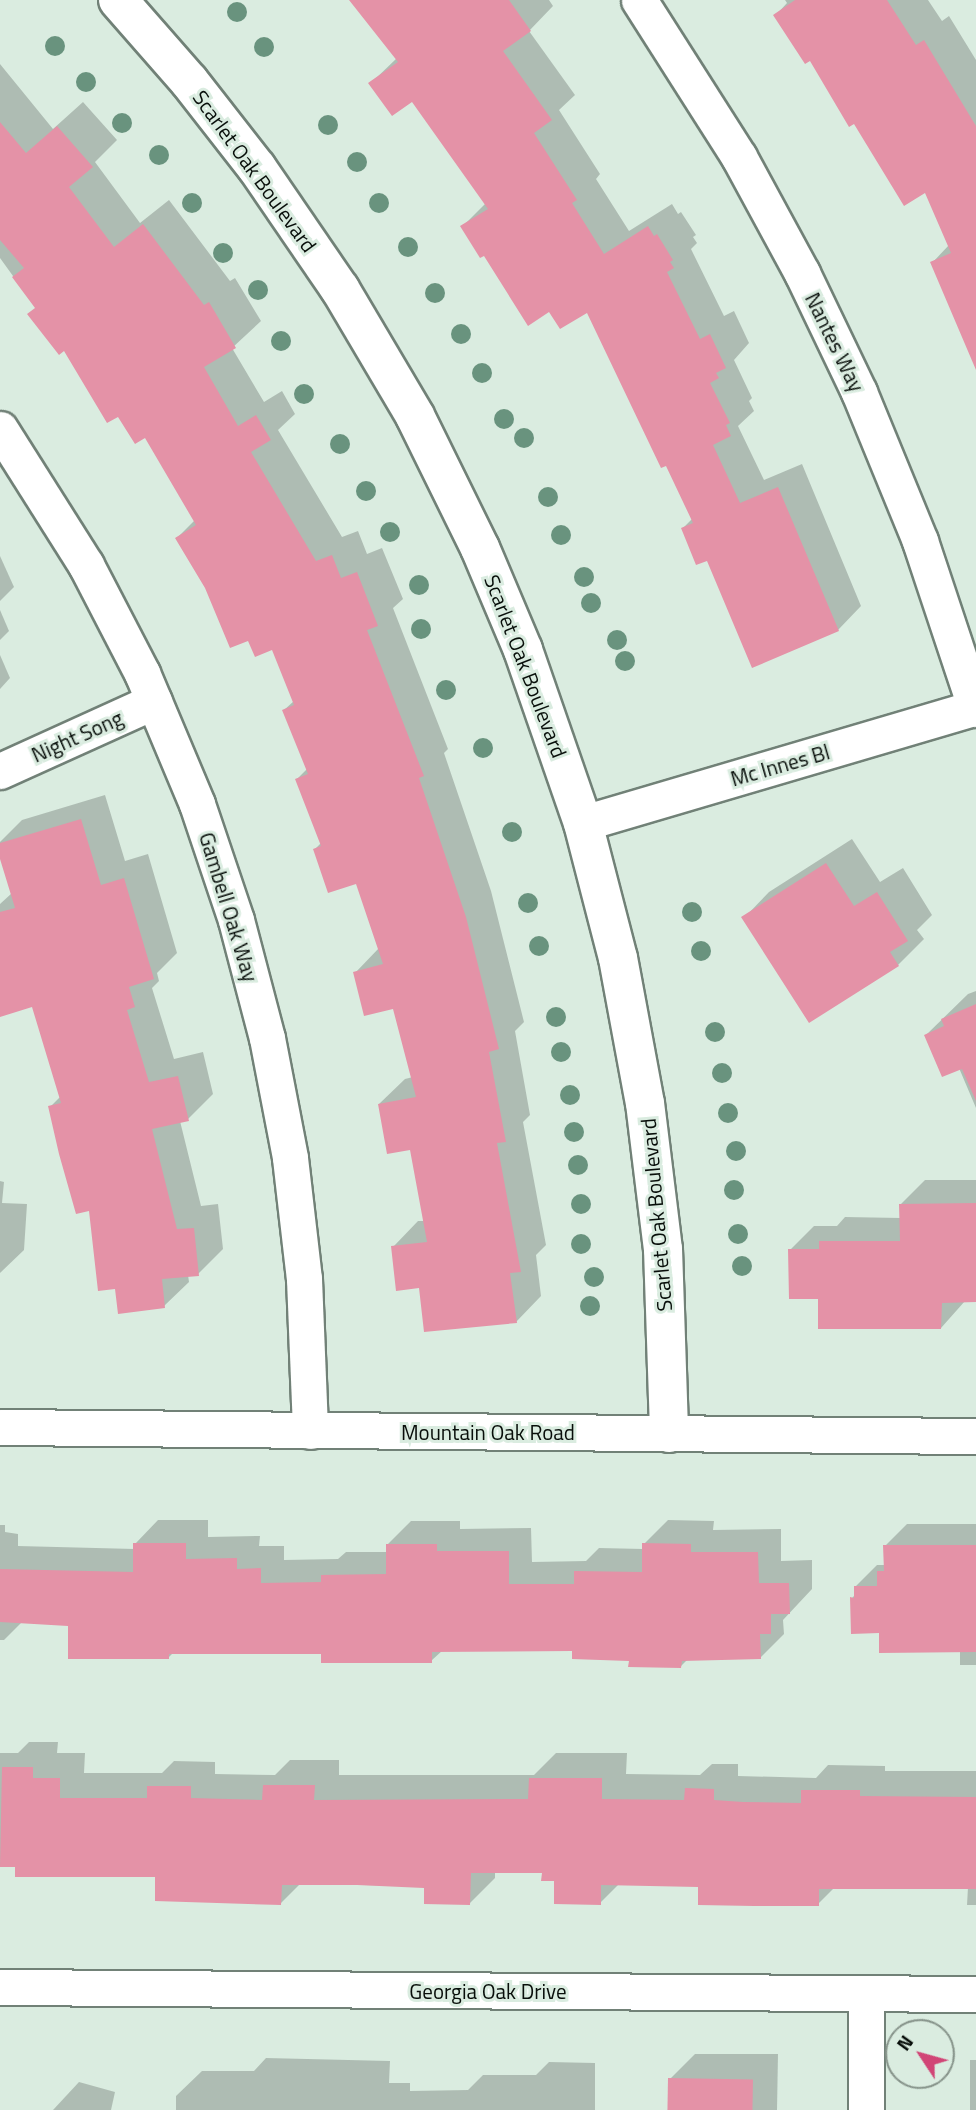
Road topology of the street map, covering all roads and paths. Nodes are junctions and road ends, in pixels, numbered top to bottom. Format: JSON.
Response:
{"nodes":[{"id":1,"x":118,"y":0,"type":"edge"},
{"id":2,"x":639,"y":0,"type":"edge"},
{"id":3,"x":0,"y":429,"type":"edge"},
{"id":4,"x":154,"y":701,"type":"junction"},
{"id":5,"x":976,"y":708,"type":"edge"},
{"id":6,"x":0,"y":771,"type":"edge"},
{"id":7,"x":583,"y":823,"type":"junction"},
{"id":8,"x":0,"y":1427,"type":"edge"},
{"id":9,"x":310,"y":1431,"type":"junction"},
{"id":10,"x":669,"y":1433,"type":"junction"},
{"id":11,"x":976,"y":1436,"type":"edge"},
{"id":12,"x":0,"y":1987,"type":"edge"},
{"id":13,"x":866,"y":1993,"type":"junction"},
{"id":14,"x":976,"y":1994,"type":"edge"},
{"id":15,"x":866,"y":2110,"type":"edge"}],
"edges":[{"from":1,"to":7,"type":"street","name":"Scarlet Oak Boulevard"},
{"from":2,"to":5,"type":"street","name":"Nantes Way"},
{"from":3,"to":4,"type":"street","name":"Gambell Oak Way"},
{"from":4,"to":6,"type":"street","name":"Night Song"},
{"from":4,"to":9,"type":"street","name":"Gambell Oak Way"},
{"from":5,"to":7,"type":"street","name":"Mc Innes Bl"},
{"from":7,"to":10,"type":"street","name":"Scarlet Oak Boulevard"},
{"from":8,"to":9,"type":"street","name":"Mountain Oak Road"},
{"from":9,"to":10,"type":"street","name":"Mountain Oak Road"},
{"from":10,"to":11,"type":"street","name":"Mountain Oak Road"},
{"from":12,"to":13,"type":"street","name":"Georgia Oak Drive"},
{"from":13,"to":14,"type":"street","name":"Georgia Oak Drive"},
{"from":13,"to":15,"type":"street"}]}
